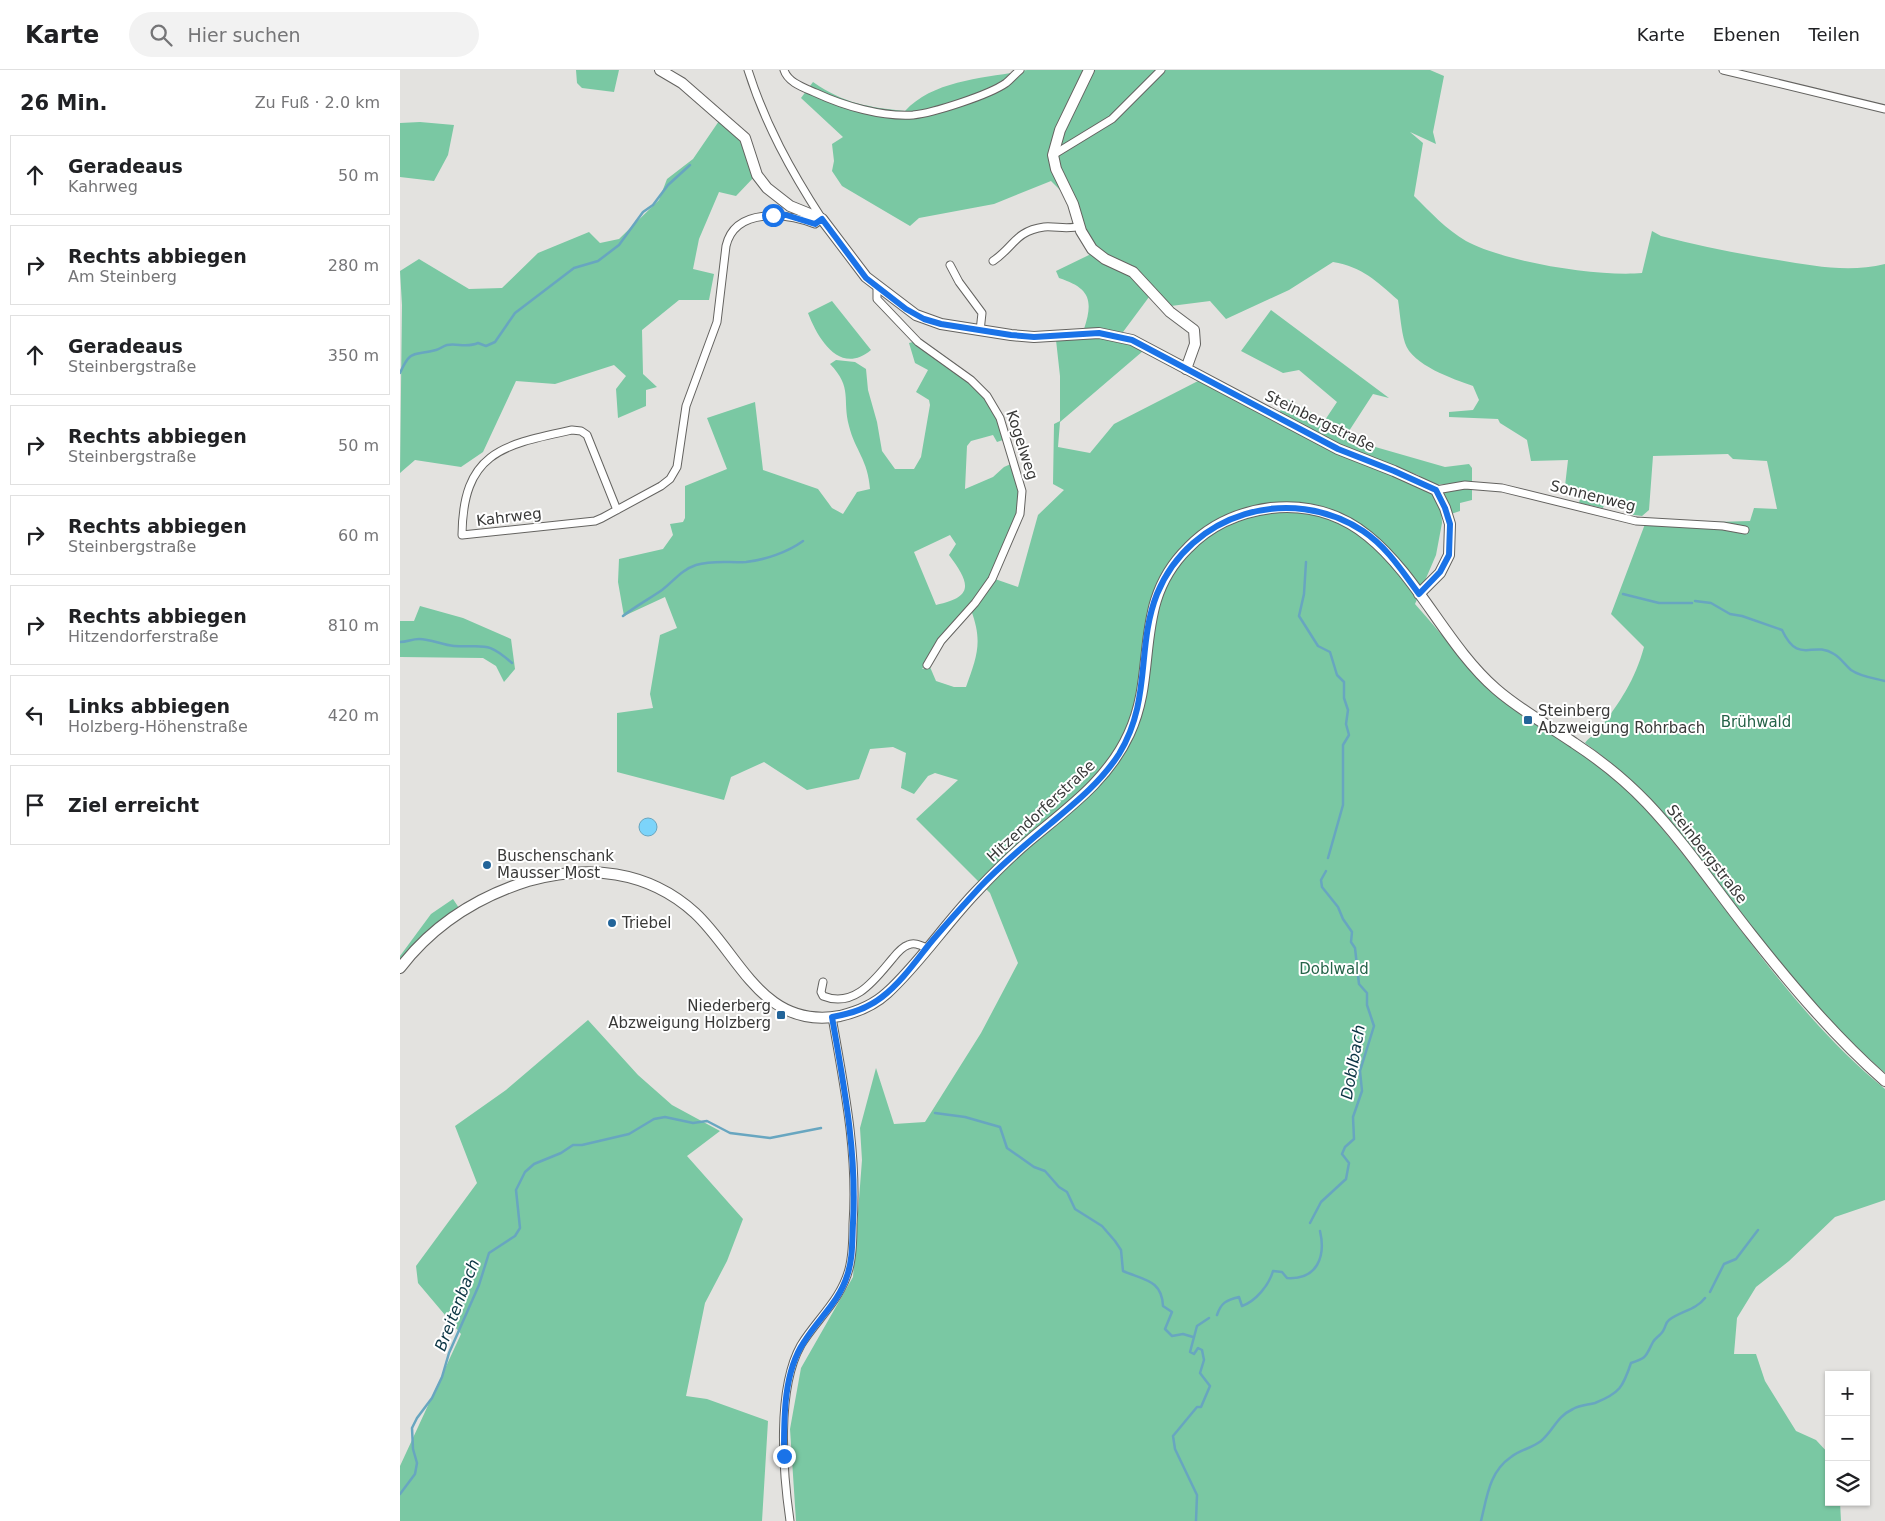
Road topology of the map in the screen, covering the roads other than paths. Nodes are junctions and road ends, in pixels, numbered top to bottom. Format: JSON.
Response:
{"nodes":[{"id":1,"x":660,"y":70,"type":"edge"},
{"id":2,"x":748,"y":70,"type":"edge"},
{"id":3,"x":784,"y":70,"type":"edge"},
{"id":4,"x":1020,"y":70,"type":"edge"},
{"id":5,"x":1089,"y":70,"type":"edge"},
{"id":6,"x":1160,"y":70,"type":"edge"},
{"id":7,"x":1723,"y":70,"type":"edge"},
{"id":8,"x":1885,"y":108,"type":"edge"},
{"id":9,"x":1053,"y":155,"type":"junction"},
{"id":10,"x":822,"y":219,"type":"junction"},
{"id":11,"x":1080,"y":226,"type":"junction"},
{"id":12,"x":993,"y":261,"type":"dead end"},
{"id":13,"x":950,"y":265,"type":"dead end"},
{"id":14,"x":877,"y":288,"type":"junction"},
{"id":15,"x":980,"y":331,"type":"junction"},
{"id":16,"x":1186,"y":369,"type":"junction"},
{"id":17,"x":1436,"y":490,"type":"junction"},
{"id":18,"x":617,"y":510,"type":"junction"},
{"id":19,"x":1745,"y":530,"type":"dead end"},
{"id":20,"x":1419,"y":594,"type":"junction"},
{"id":21,"x":927,"y":665,"type":"dead end"},
{"id":22,"x":1480,"y":674,"type":"joint"},
{"id":23,"x":926,"y":948,"type":"junction"},
{"id":24,"x":400,"y":968,"type":"edge"},
{"id":25,"x":823,"y":982,"type":"dead end"},
{"id":26,"x":832,"y":1017,"type":"junction"},
{"id":27,"x":1885,"y":1081,"type":"edge"},
{"id":28,"x":790,"y":1521,"type":"edge"}],
"edges":[{"from":1,"to":10,"type":"main road"},
{"from":2,"to":10,"type":"street"},
{"from":3,"to":4,"type":"street"},
{"from":5,"to":9,"type":"main road"},
{"from":6,"to":9,"type":"street"},
{"from":7,"to":8,"type":"street"},
{"from":9,"to":11,"type":"main road"},
{"from":10,"to":14,"type":"main road","name":"Steinbergstraße"},
{"from":10,"to":18,"type":"street","name":"Kahrweg"},
{"from":11,"to":12,"type":"street"},
{"from":11,"to":16,"type":"main road"},
{"from":13,"to":15,"type":"street"},
{"from":14,"to":15,"type":"main road","name":"Steinbergstraße"},
{"from":14,"to":21,"type":"street","name":"Kogelweg"},
{"from":15,"to":16,"type":"main road","name":"Steinbergstraße"},
{"from":16,"to":17,"type":"main road","name":"Steinbergstraße"},
{"from":17,"to":19,"type":"street","name":"Sonnenweg"},
{"from":17,"to":20,"type":"main road"},
{"from":18,"to":18,"type":"street","name":"Kahrweg"},
{"from":20,"to":22,"type":"main road","name":"Hitzendorferstraße"},
{"from":20,"to":23,"type":"main road","name":"Hitzendorferstraße"},
{"from":22,"to":27,"type":"main road","name":"Steinbergstraße"},
{"from":23,"to":25,"type":"street"},
{"from":23,"to":26,"type":"main road","name":"Hitzendorferstraße"},
{"from":24,"to":26,"type":"main road","name":"Hitzendorferstraße"},
{"from":26,"to":28,"type":"street"}]}
